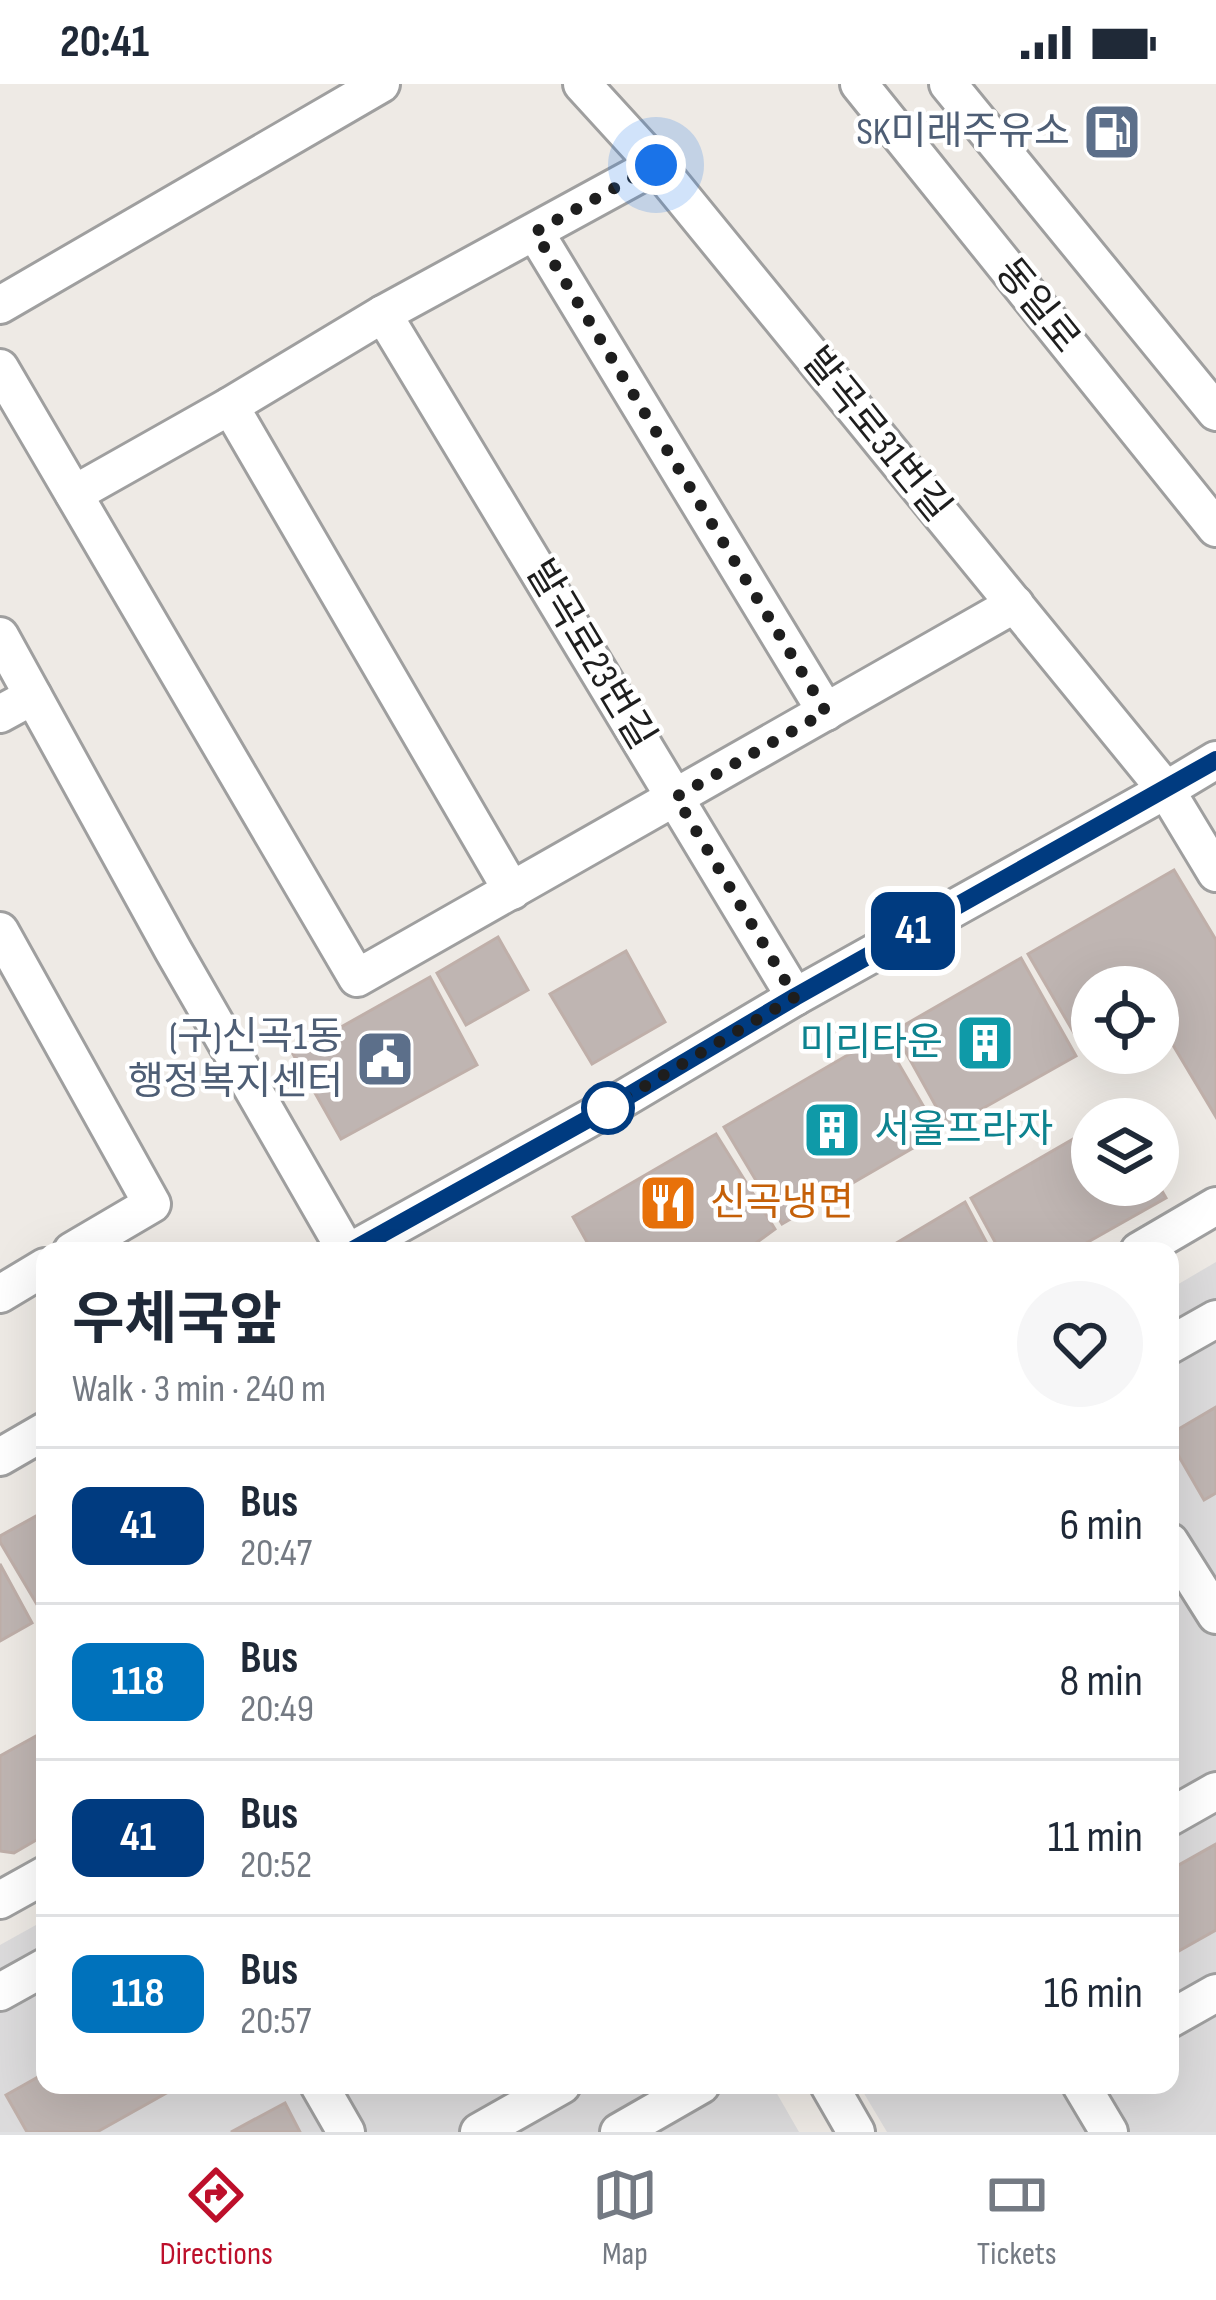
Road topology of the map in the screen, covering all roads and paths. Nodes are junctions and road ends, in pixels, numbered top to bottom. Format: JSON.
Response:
{"nodes":[{"id":1,"x":381,"y":84,"type":"edge"},
{"id":2,"x":582,"y":84,"type":"edge"},
{"id":3,"x":859,"y":84,"type":"edge"},
{"id":4,"x":957,"y":88,"type":"edge"},
{"id":5,"x":656,"y":165,"type":"junction"},
{"id":6,"x":535,"y":232,"type":"junction"},
{"id":7,"x":0,"y":305,"type":"edge"},
{"id":8,"x":383,"y":314,"type":"junction"},
{"id":9,"x":0,"y":368,"type":"edge"},
{"id":10,"x":1212,"y":393,"type":"edge"},
{"id":11,"x":230,"y":406,"type":"junction"},
{"id":12,"x":74,"y":494,"type":"junction"},
{"id":13,"x":1216,"y":528,"type":"edge"},
{"id":14,"x":1015,"y":604,"type":"junction"},
{"id":15,"x":0,"y":636,"type":"edge"},
{"id":16,"x":33,"y":696,"type":"junction"},
{"id":17,"x":826,"y":712,"type":"junction"},
{"id":18,"x":0,"y":714,"type":"edge"},
{"id":19,"x":1216,"y":760,"type":"edge"},
{"id":20,"x":1166,"y":790,"type":"junction"},
{"id":21,"x":676,"y":797,"type":"junction"},
{"id":22,"x":1216,"y":873,"type":"edge"},
{"id":23,"x":512,"y":891,"type":"junction"},
{"id":24,"x":0,"y":931,"type":"edge"},
{"id":25,"x":795,"y":997,"type":"junction"},
{"id":26,"x":1216,"y":1206,"type":"edge"},
{"id":27,"x":87,"y":1242,"type":"edge"},
{"id":28,"x":343,"y":1242,"type":"edge"},
{"id":29,"x":364,"y":1242,"type":"edge"},
{"id":30,"x":1154,"y":1242,"type":"edge"},
{"id":31,"x":36,"y":1272,"type":"edge"},
{"id":32,"x":0,"y":1294,"type":"edge"},
{"id":33,"x":1216,"y":1319,"type":"edge"},
{"id":34,"x":1179,"y":1340,"type":"edge"},
{"id":35,"x":36,"y":1436,"type":"edge"},
{"id":36,"x":0,"y":1457,"type":"edge"},
{"id":37,"x":1182,"y":1589,"type":"edge"},
{"id":38,"x":1216,"y":1615,"type":"edge"},
{"id":39,"x":1216,"y":1791,"type":"edge"},
{"id":40,"x":1179,"y":1812,"type":"edge"},
{"id":41,"x":36,"y":1880,"type":"edge"},
{"id":42,"x":0,"y":1900,"type":"edge"},
{"id":43,"x":36,"y":1972,"type":"edge"},
{"id":44,"x":0,"y":1993,"type":"edge"},
{"id":45,"x":1216,"y":1993,"type":"edge"},
{"id":46,"x":1179,"y":2014,"type":"edge"},
{"id":47,"x":324,"y":2094,"type":"edge"},
{"id":48,"x":546,"y":2094,"type":"edge"},
{"id":49,"x":685,"y":2094,"type":"edge"},
{"id":50,"x":834,"y":2094,"type":"edge"},
{"id":51,"x":1086,"y":2094,"type":"edge"},
{"id":52,"x":346,"y":2132,"type":"edge"},
{"id":53,"x":479,"y":2132,"type":"edge"},
{"id":54,"x":619,"y":2132,"type":"edge"},
{"id":55,"x":856,"y":2132,"type":"edge"},
{"id":56,"x":1109,"y":2132,"type":"edge"}],
"edges":[{"from":1,"to":7,"type":"street"},
{"from":2,"to":5,"type":"street","name":"발곡로31번길"},
{"from":3,"to":13,"type":"street","name":"동일로"},
{"from":4,"to":10,"type":"street","name":"동일로"},
{"from":5,"to":6,"type":"street"},
{"from":5,"to":14,"type":"street","name":"발곡로31번길"},
{"from":6,"to":8,"type":"street"},
{"from":6,"to":17,"type":"street"},
{"from":8,"to":11,"type":"street"},
{"from":8,"to":21,"type":"street","name":"발곡로23번길"},
{"from":9,"to":12,"type":"street"},
{"from":11,"to":12,"type":"street"},
{"from":11,"to":23,"type":"street"},
{"from":12,"to":23,"type":"street"},
{"from":14,"to":17,"type":"street"},
{"from":14,"to":20,"type":"street","name":"발곡로31번길"},
{"from":15,"to":16,"type":"street"},
{"from":16,"to":18,"type":"street"},
{"from":16,"to":28,"type":"street"},
{"from":17,"to":21,"type":"street"},
{"from":19,"to":20,"type":"street"},
{"from":20,"to":22,"type":"street","name":"발곡로31번길"},
{"from":20,"to":25,"type":"street"},
{"from":21,"to":23,"type":"street"},
{"from":21,"to":25,"type":"street","name":"발곡로23번길"},
{"from":24,"to":27,"type":"street"},
{"from":25,"to":29,"type":"street"},
{"from":26,"to":30,"type":"street"},
{"from":31,"to":32,"type":"street"},
{"from":33,"to":34,"type":"street"},
{"from":35,"to":36,"type":"street"},
{"from":37,"to":38,"type":"street"},
{"from":39,"to":40,"type":"street"},
{"from":41,"to":42,"type":"street"},
{"from":43,"to":44,"type":"street"},
{"from":45,"to":46,"type":"street"},
{"from":47,"to":52,"type":"street"},
{"from":48,"to":53,"type":"street"},
{"from":49,"to":54,"type":"street"},
{"from":50,"to":55,"type":"street"},
{"from":51,"to":56,"type":"street"}]}
